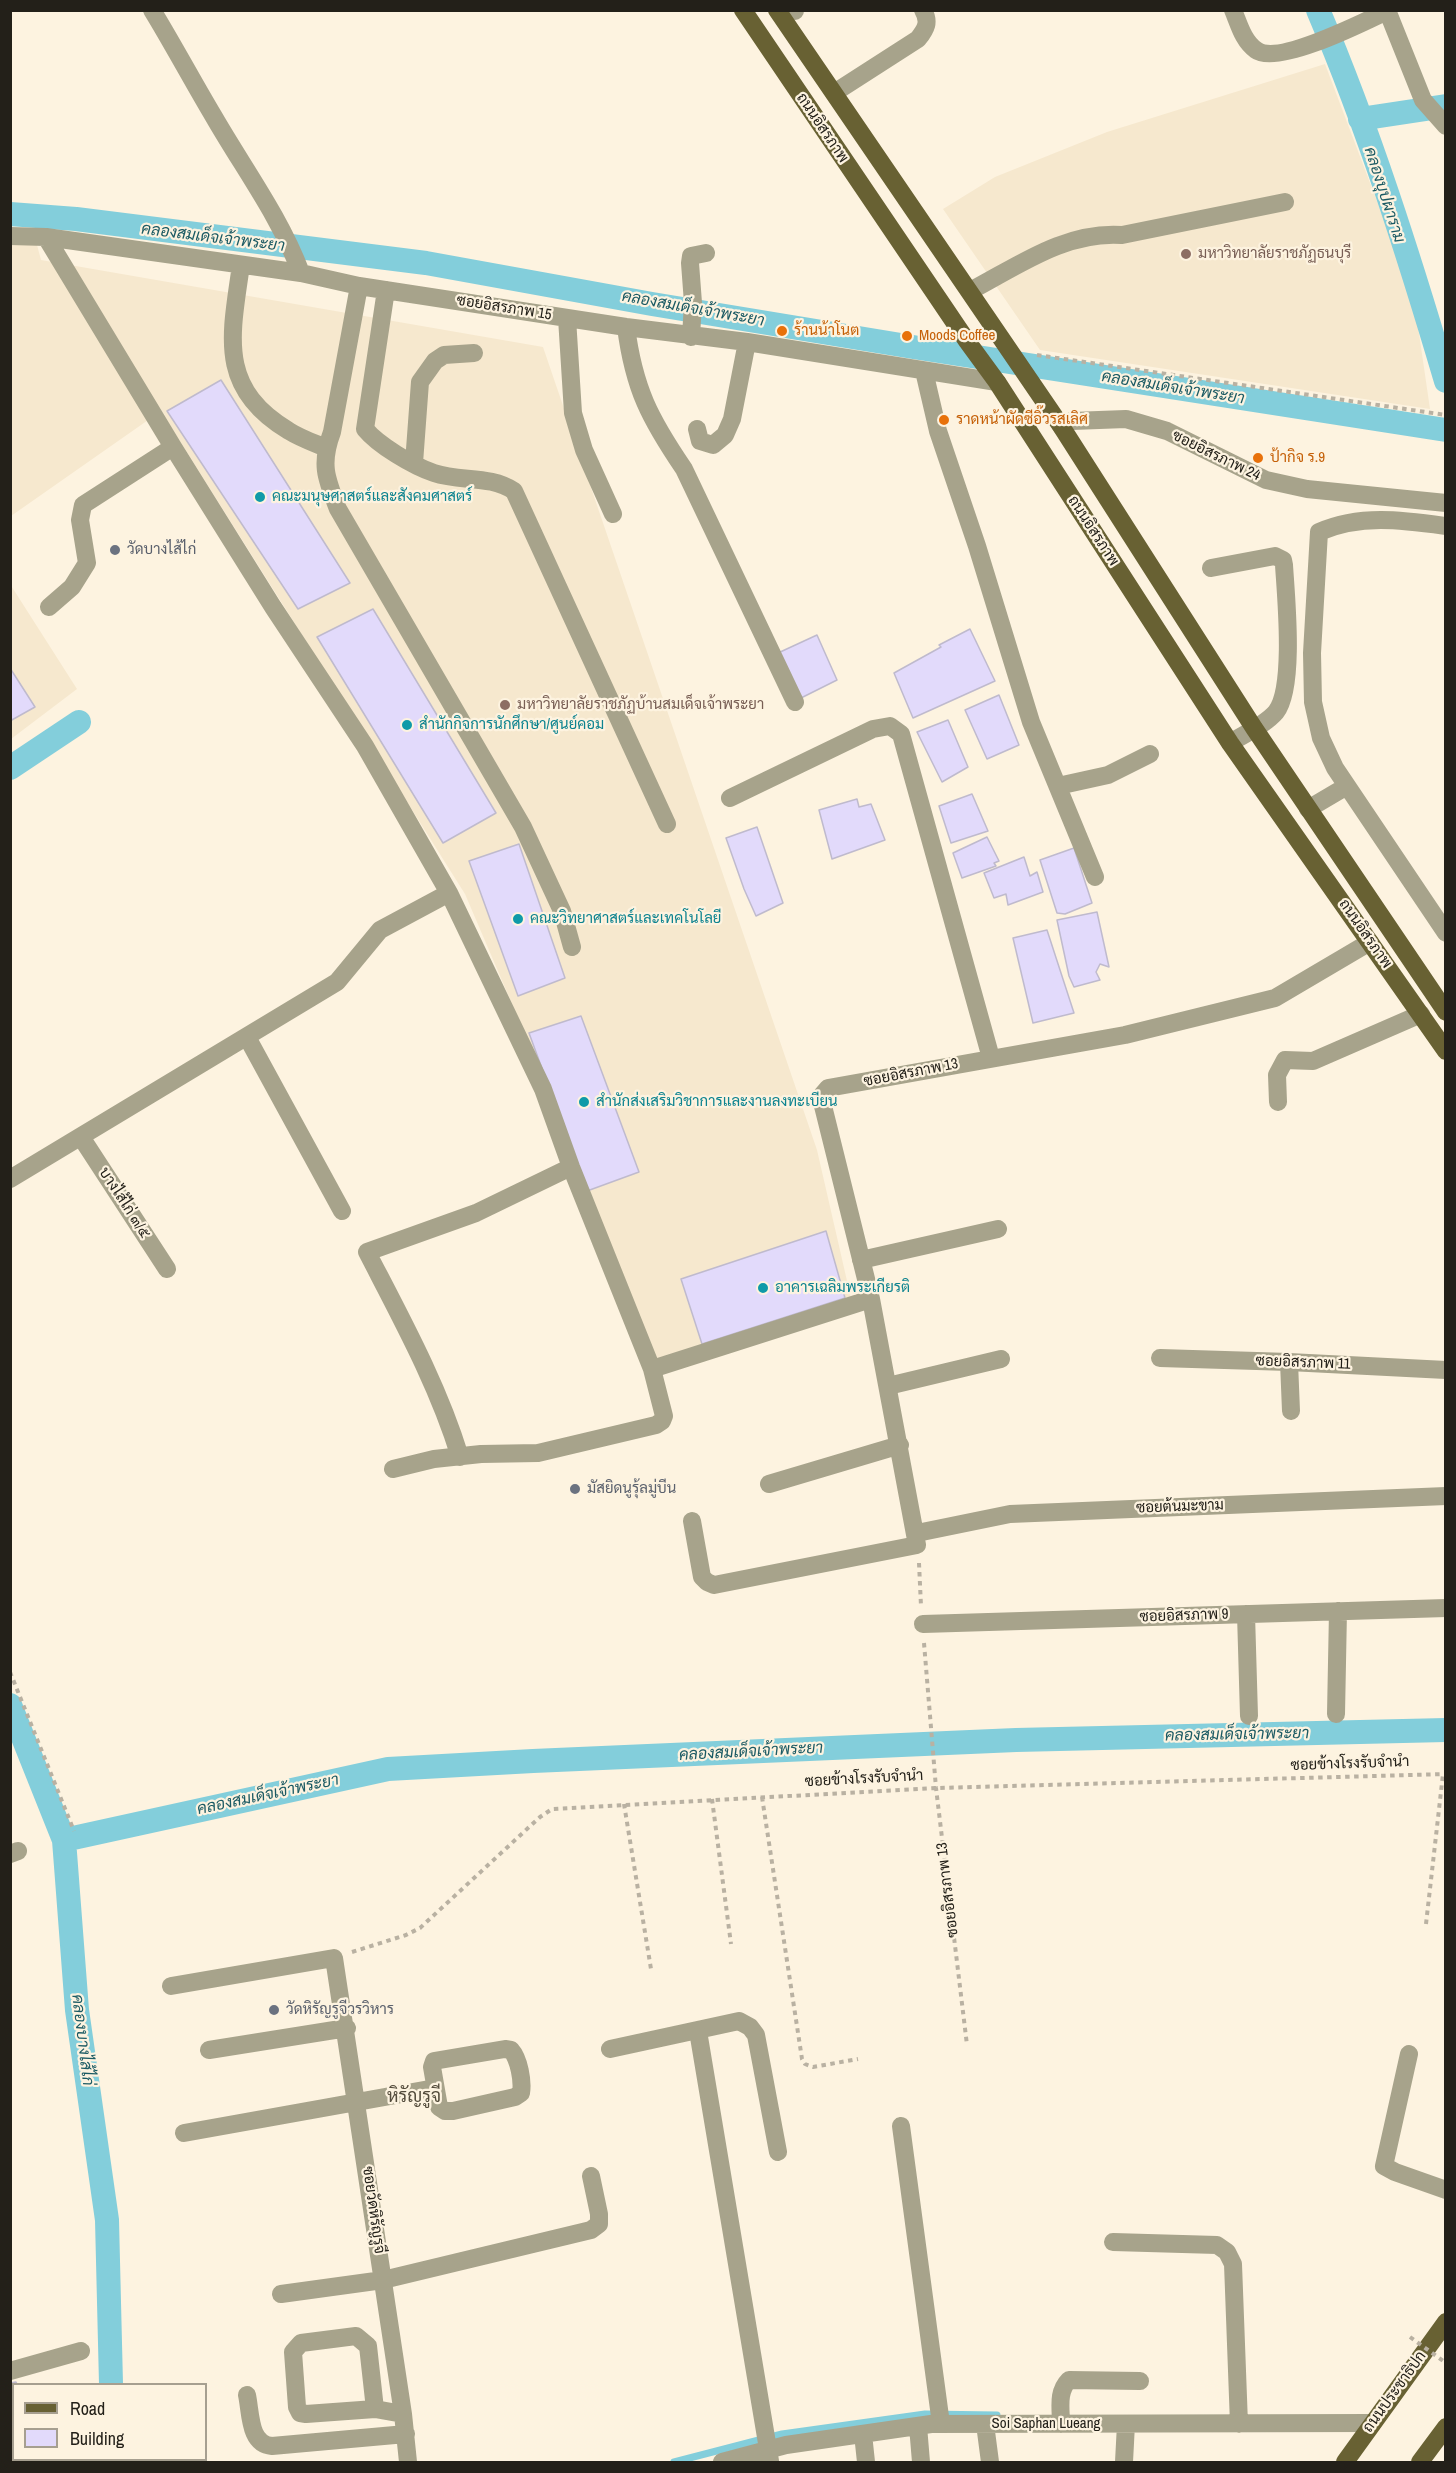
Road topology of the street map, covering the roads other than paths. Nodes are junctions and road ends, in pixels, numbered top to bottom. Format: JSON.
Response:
{"nodes":[{"id":1,"x":153,"y":10,"type":"edge"},
{"id":2,"x":743,"y":10,"type":"edge"},
{"id":3,"x":777,"y":10,"type":"edge"},
{"id":4,"x":923,"y":10,"type":"edge"},
{"id":5,"x":1233,"y":10,"type":"edge"},
{"id":6,"x":1387,"y":11,"type":"edge"},
{"id":7,"x":834,"y":93,"type":"junction"},
{"id":8,"x":1446,"y":126,"type":"edge"},
{"id":9,"x":1285,"y":202,"type":"dead end"},
{"id":10,"x":10,"y":236,"type":"edge"},
{"id":11,"x":46,"y":237,"type":"junction"},
{"id":12,"x":706,"y":254,"type":"dead end"},
{"id":13,"x":241,"y":265,"type":"junction"},
{"id":14,"x":301,"y":273,"type":"junction"},
{"id":15,"x":359,"y":286,"type":"junction"},
{"id":16,"x":386,"y":291,"type":"junction"},
{"id":17,"x":970,"y":291,"type":"junction"},
{"id":18,"x":567,"y":318,"type":"junction"},
{"id":19,"x":692,"y":320,"type":"junction"},
{"id":20,"x":626,"y":327,"type":"junction"},
{"id":21,"x":747,"y":342,"type":"junction"},
{"id":22,"x":474,"y":353,"type":"dead end"},
{"id":23,"x":924,"y":371,"type":"junction"},
{"id":24,"x":997,"y":382,"type":"junction"},
{"id":25,"x":1061,"y":426,"type":"junction"},
{"id":26,"x":365,"y":429,"type":"junction"},
{"id":27,"x":697,"y":429,"type":"dead end"},
{"id":28,"x":329,"y":440,"type":"junction"},
{"id":29,"x":173,"y":447,"type":"junction"},
{"id":30,"x":414,"y":463,"type":"junction"},
{"id":31,"x":1446,"y":503,"type":"edge"},
{"id":32,"x":613,"y":514,"type":"dead end"},
{"id":33,"x":1446,"y":526,"type":"edge"},
{"id":34,"x":1212,"y":568,"type":"dead end"},
{"id":35,"x":49,"y":608,"type":"dead end"},
{"id":36,"x":795,"y":702,"type":"dead end"},
{"id":37,"x":1254,"y":728,"type":"junction"},
{"id":38,"x":1230,"y":743,"type":"junction"},
{"id":39,"x":1150,"y":754,"type":"dead end"},
{"id":40,"x":1058,"y":786,"type":"junction"},
{"id":41,"x":1347,"y":786,"type":"junction"},
{"id":42,"x":730,"y":798,"type":"dead end"},
{"id":43,"x":1308,"y":809,"type":"junction"},
{"id":44,"x":668,"y":824,"type":"dead end"},
{"id":45,"x":1095,"y":877,"type":"dead end"},
{"id":46,"x":450,"y":893,"type":"junction"},
{"id":47,"x":1446,"y":933,"type":"edge"},
{"id":48,"x":1370,"y":942,"type":"junction"},
{"id":49,"x":572,"y":947,"type":"dead end"},
{"id":50,"x":1446,"y":1012,"type":"edge"},
{"id":51,"x":1421,"y":1014,"type":"junction"},
{"id":52,"x":247,"y":1037,"type":"junction"},
{"id":53,"x":1446,"y":1051,"type":"edge"},
{"id":54,"x":991,"y":1058,"type":"junction"},
{"id":55,"x":1278,"y":1102,"type":"dead end"},
{"id":56,"x":81,"y":1137,"type":"junction"},
{"id":57,"x":571,"y":1167,"type":"junction"},
{"id":58,"x":10,"y":1179,"type":"edge"},
{"id":59,"x":342,"y":1211,"type":"dead end"},
{"id":60,"x":998,"y":1229,"type":"dead end"},
{"id":61,"x":861,"y":1260,"type":"junction"},
{"id":62,"x":167,"y":1269,"type":"dead end"},
{"id":63,"x":871,"y":1299,"type":"junction"},
{"id":64,"x":1160,"y":1358,"type":"dead end"},
{"id":65,"x":1001,"y":1359,"type":"dead end"},
{"id":66,"x":1289,"y":1362,"type":"junction"},
{"id":67,"x":652,"y":1369,"type":"junction"},
{"id":68,"x":1446,"y":1370,"type":"edge"},
{"id":69,"x":888,"y":1386,"type":"junction"},
{"id":70,"x":1291,"y":1411,"type":"dead end"},
{"id":71,"x":900,"y":1445,"type":"junction"},
{"id":72,"x":460,"y":1457,"type":"junction"},
{"id":73,"x":393,"y":1470,"type":"dead end"},
{"id":74,"x":769,"y":1484,"type":"dead end"},
{"id":75,"x":1446,"y":1496,"type":"edge"},
{"id":76,"x":692,"y":1521,"type":"dead end"},
{"id":77,"x":917,"y":1539,"type":"junction"},
{"id":78,"x":1446,"y":1608,"type":"edge"},
{"id":79,"x":1338,"y":1611,"type":"junction"},
{"id":80,"x":1246,"y":1614,"type":"junction"},
{"id":81,"x":922,"y":1624,"type":"dead end"},
{"id":82,"x":1336,"y":1714,"type":"dead end"},
{"id":83,"x":1249,"y":1716,"type":"dead end"},
{"id":84,"x":171,"y":1986,"type":"dead end"},
{"id":85,"x":346,"y":2028,"type":"junction"},
{"id":86,"x":698,"y":2031,"type":"junction"},
{"id":87,"x":610,"y":2049,"type":"dead end"},
{"id":88,"x":209,"y":2050,"type":"dead end"},
{"id":89,"x":1409,"y":2054,"type":"dead end"},
{"id":90,"x":435,"y":2088,"type":"junction"},
{"id":91,"x":357,"y":2102,"type":"junction"},
{"id":92,"x":901,"y":2126,"type":"dead end"},
{"id":93,"x":184,"y":2133,"type":"dead end"},
{"id":94,"x":778,"y":2152,"type":"dead end"},
{"id":95,"x":591,"y":2176,"type":"dead end"},
{"id":96,"x":1446,"y":2190,"type":"edge"},
{"id":97,"x":1113,"y":2242,"type":"dead end"},
{"id":98,"x":383,"y":2280,"type":"junction"},
{"id":99,"x":281,"y":2294,"type":"dead end"},
{"id":100,"x":1446,"y":2322,"type":"edge"},
{"id":101,"x":81,"y":2351,"type":"dead end"},
{"id":102,"x":10,"y":2371,"type":"edge"},
{"id":103,"x":1140,"y":2381,"type":"dead end"},
{"id":104,"x":247,"y":2395,"type":"dead end"},
{"id":105,"x":375,"y":2409,"type":"junction"},
{"id":106,"x":403,"y":2414,"type":"junction"},
{"id":107,"x":1373,"y":2423,"type":"junction"},
{"id":108,"x":941,"y":2424,"type":"junction"},
{"id":109,"x":985,"y":2424,"type":"junction"},
{"id":110,"x":1061,"y":2424,"type":"junction"},
{"id":111,"x":1126,"y":2424,"type":"junction"},
{"id":112,"x":1239,"y":2424,"type":"junction"},
{"id":113,"x":918,"y":2426,"type":"junction"},
{"id":114,"x":406,"y":2434,"type":"junction"},
{"id":115,"x":863,"y":2434,"type":"junction"},
{"id":116,"x":1442,"y":2436,"type":"edge"},
{"id":117,"x":769,"y":2456,"type":"edge"},
{"id":118,"x":408,"y":2463,"type":"edge"},
{"id":119,"x":722,"y":2463,"type":"edge"},
{"id":120,"x":866,"y":2463,"type":"edge"},
{"id":121,"x":921,"y":2463,"type":"edge"},
{"id":122,"x":990,"y":2463,"type":"edge"},
{"id":123,"x":1124,"y":2463,"type":"edge"},
{"id":124,"x":1345,"y":2463,"type":"edge"},
{"id":125,"x":1420,"y":2463,"type":"edge"}],
"edges":[{"from":1,"to":14,"type":"street"},
{"from":2,"to":24,"type":"main road","name":"ถนนอิสรภาพ"},
{"from":3,"to":7,"type":"main road"},
{"from":4,"to":7,"type":"street"},
{"from":5,"to":6,"type":"street"},
{"from":6,"to":8,"type":"street"},
{"from":7,"to":17,"type":"main road"},
{"from":9,"to":17,"type":"street"},
{"from":10,"to":11,"type":"street","name":"ซอยอิสรภาพ 15"},
{"from":11,"to":13,"type":"street","name":"ซอยอิสรภาพ 15"},
{"from":11,"to":29,"type":"street"},
{"from":12,"to":19,"type":"street"},
{"from":13,"to":14,"type":"street","name":"ซอยอิสรภาพ 15"},
{"from":13,"to":28,"type":"street"},
{"from":14,"to":15,"type":"street","name":"ซอยอิสรภาพ 15"},
{"from":15,"to":16,"type":"street","name":"ซอยอิสรภาพ 15"},
{"from":15,"to":28,"type":"street"},
{"from":16,"to":18,"type":"street","name":"ซอยอิสรภาพ 15"},
{"from":16,"to":26,"type":"street"},
{"from":17,"to":25,"type":"main road"},
{"from":18,"to":20,"type":"street","name":"ซอยอิสรภาพ 15"},
{"from":18,"to":32,"type":"street"},
{"from":19,"to":20,"type":"street","name":"ซอยอิสรภาพ 15"},
{"from":19,"to":21,"type":"street","name":"ซอยอิสรภาพ 15"},
{"from":20,"to":36,"type":"street"},
{"from":21,"to":23,"type":"street","name":"ซอยอิสรภาพ 15"},
{"from":21,"to":27,"type":"street"},
{"from":22,"to":30,"type":"street"},
{"from":23,"to":24,"type":"street","name":"ซอยอิสรภาพ 15"},
{"from":23,"to":40,"type":"street"},
{"from":24,"to":38,"type":"main road","name":"ถนนอิสรภาพ"},
{"from":25,"to":31,"type":"street","name":"ซอยอิสรภาพ 24"},
{"from":25,"to":37,"type":"main road"},
{"from":26,"to":28,"type":"street"},
{"from":26,"to":30,"type":"street"},
{"from":28,"to":49,"type":"street"},
{"from":29,"to":35,"type":"street"},
{"from":29,"to":46,"type":"street"},
{"from":30,"to":44,"type":"street"},
{"from":33,"to":41,"type":"street"},
{"from":34,"to":37,"type":"street"},
{"from":37,"to":38,"type":"street"},
{"from":37,"to":43,"type":"main road"},
{"from":38,"to":48,"type":"main road","name":"ถนนอิสรภาพ"},
{"from":39,"to":40,"type":"street"},
{"from":40,"to":45,"type":"street"},
{"from":41,"to":43,"type":"street"},
{"from":41,"to":47,"type":"street"},
{"from":42,"to":54,"type":"street"},
{"from":43,"to":50,"type":"main road"},
{"from":46,"to":52,"type":"street"},
{"from":46,"to":57,"type":"street"},
{"from":48,"to":51,"type":"main road","name":"ถนนอิสรภาพ"},
{"from":48,"to":54,"type":"street","name":"ซอยอิสรภาพ 13"},
{"from":51,"to":53,"type":"main road","name":"ถนนอิสรภาพ"},
{"from":51,"to":55,"type":"street"},
{"from":52,"to":56,"type":"street"},
{"from":52,"to":59,"type":"street"},
{"from":54,"to":61,"type":"street","name":"ซอยอิสรภาพ 13"},
{"from":56,"to":58,"type":"street"},
{"from":56,"to":62,"type":"street","name":"บางไส้ไก่ ๓/๕"},
{"from":57,"to":67,"type":"street"},
{"from":57,"to":72,"type":"street"},
{"from":60,"to":61,"type":"street"},
{"from":61,"to":63,"type":"street","name":"ซอยอิสรภาพ 13"},
{"from":63,"to":67,"type":"street"},
{"from":63,"to":69,"type":"street","name":"ซอยอิสรภาพ 13"},
{"from":64,"to":66,"type":"street","name":"ซอยอิสรภาพ 11"},
{"from":65,"to":69,"type":"street"},
{"from":66,"to":68,"type":"street","name":"ซอยอิสรภาพ 11"},
{"from":66,"to":70,"type":"street"},
{"from":67,"to":72,"type":"street"},
{"from":69,"to":71,"type":"street","name":"ซอยอิสรภาพ 13"},
{"from":71,"to":74,"type":"street"},
{"from":71,"to":77,"type":"street","name":"ซอยอิสรภาพ 13"},
{"from":72,"to":73,"type":"street"},
{"from":75,"to":77,"type":"street","name":"ซอยต้นมะขาม"},
{"from":76,"to":77,"type":"street","name":"ซอยต้นมะขาม"},
{"from":78,"to":79,"type":"street","name":"ซอยอิสรภาพ 9"},
{"from":79,"to":80,"type":"street","name":"ซอยอิสรภาพ 9"},
{"from":79,"to":82,"type":"street"},
{"from":80,"to":81,"type":"street","name":"ซอยอิสรภาพ 9"},
{"from":80,"to":83,"type":"street"},
{"from":84,"to":85,"type":"street","name":"ซอยวัดหิรัญรูจี"},
{"from":85,"to":88,"type":"street"},
{"from":85,"to":91,"type":"street","name":"ซอยวัดหิรัญรูจี"},
{"from":86,"to":87,"type":"street"},
{"from":86,"to":94,"type":"street"},
{"from":86,"to":117,"type":"street"},
{"from":89,"to":96,"type":"street"},
{"from":90,"to":90,"type":"street"},
{"from":90,"to":91,"type":"street"},
{"from":91,"to":93,"type":"street"},
{"from":91,"to":98,"type":"street","name":"ซอยวัดหิรัญรูจี"},
{"from":92,"to":108,"type":"street"},
{"from":95,"to":98,"type":"street"},
{"from":97,"to":112,"type":"street"},
{"from":98,"to":99,"type":"street"},
{"from":98,"to":106,"type":"street","name":"ซอยวัดหิรัญรูจี"},
{"from":100,"to":107,"type":"main road","name":"ถนนประชาธิปก"},
{"from":101,"to":102,"type":"street"},
{"from":103,"to":110,"type":"street"},
{"from":104,"to":114,"type":"street"},
{"from":105,"to":105,"type":"street"},
{"from":105,"to":106,"type":"street"},
{"from":106,"to":114,"type":"street","name":"ซอยวัดหิรัญรูจี"},
{"from":107,"to":112,"type":"street","name":"Soi Saphan Lueang"},
{"from":107,"to":124,"type":"main road","name":"ถนนประชาธิปก"},
{"from":108,"to":109,"type":"street","name":"Soi Saphan Lueang"},
{"from":108,"to":113,"type":"street","name":"Soi Saphan Lueang"},
{"from":109,"to":110,"type":"street","name":"Soi Saphan Lueang"},
{"from":109,"to":122,"type":"street"},
{"from":110,"to":111,"type":"street","name":"Soi Saphan Lueang"},
{"from":111,"to":112,"type":"street","name":"Soi Saphan Lueang"},
{"from":111,"to":123,"type":"street"},
{"from":113,"to":115,"type":"street","name":"Soi Saphan Lueang"},
{"from":113,"to":121,"type":"street"},
{"from":114,"to":118,"type":"street","name":"ซอยวัดหิรัญรูจี"},
{"from":115,"to":117,"type":"street","name":"Soi Saphan Lueang"},
{"from":115,"to":120,"type":"street"},
{"from":116,"to":125,"type":"main road"},
{"from":117,"to":119,"type":"street","name":"Soi Saphan Lueang"}]}
